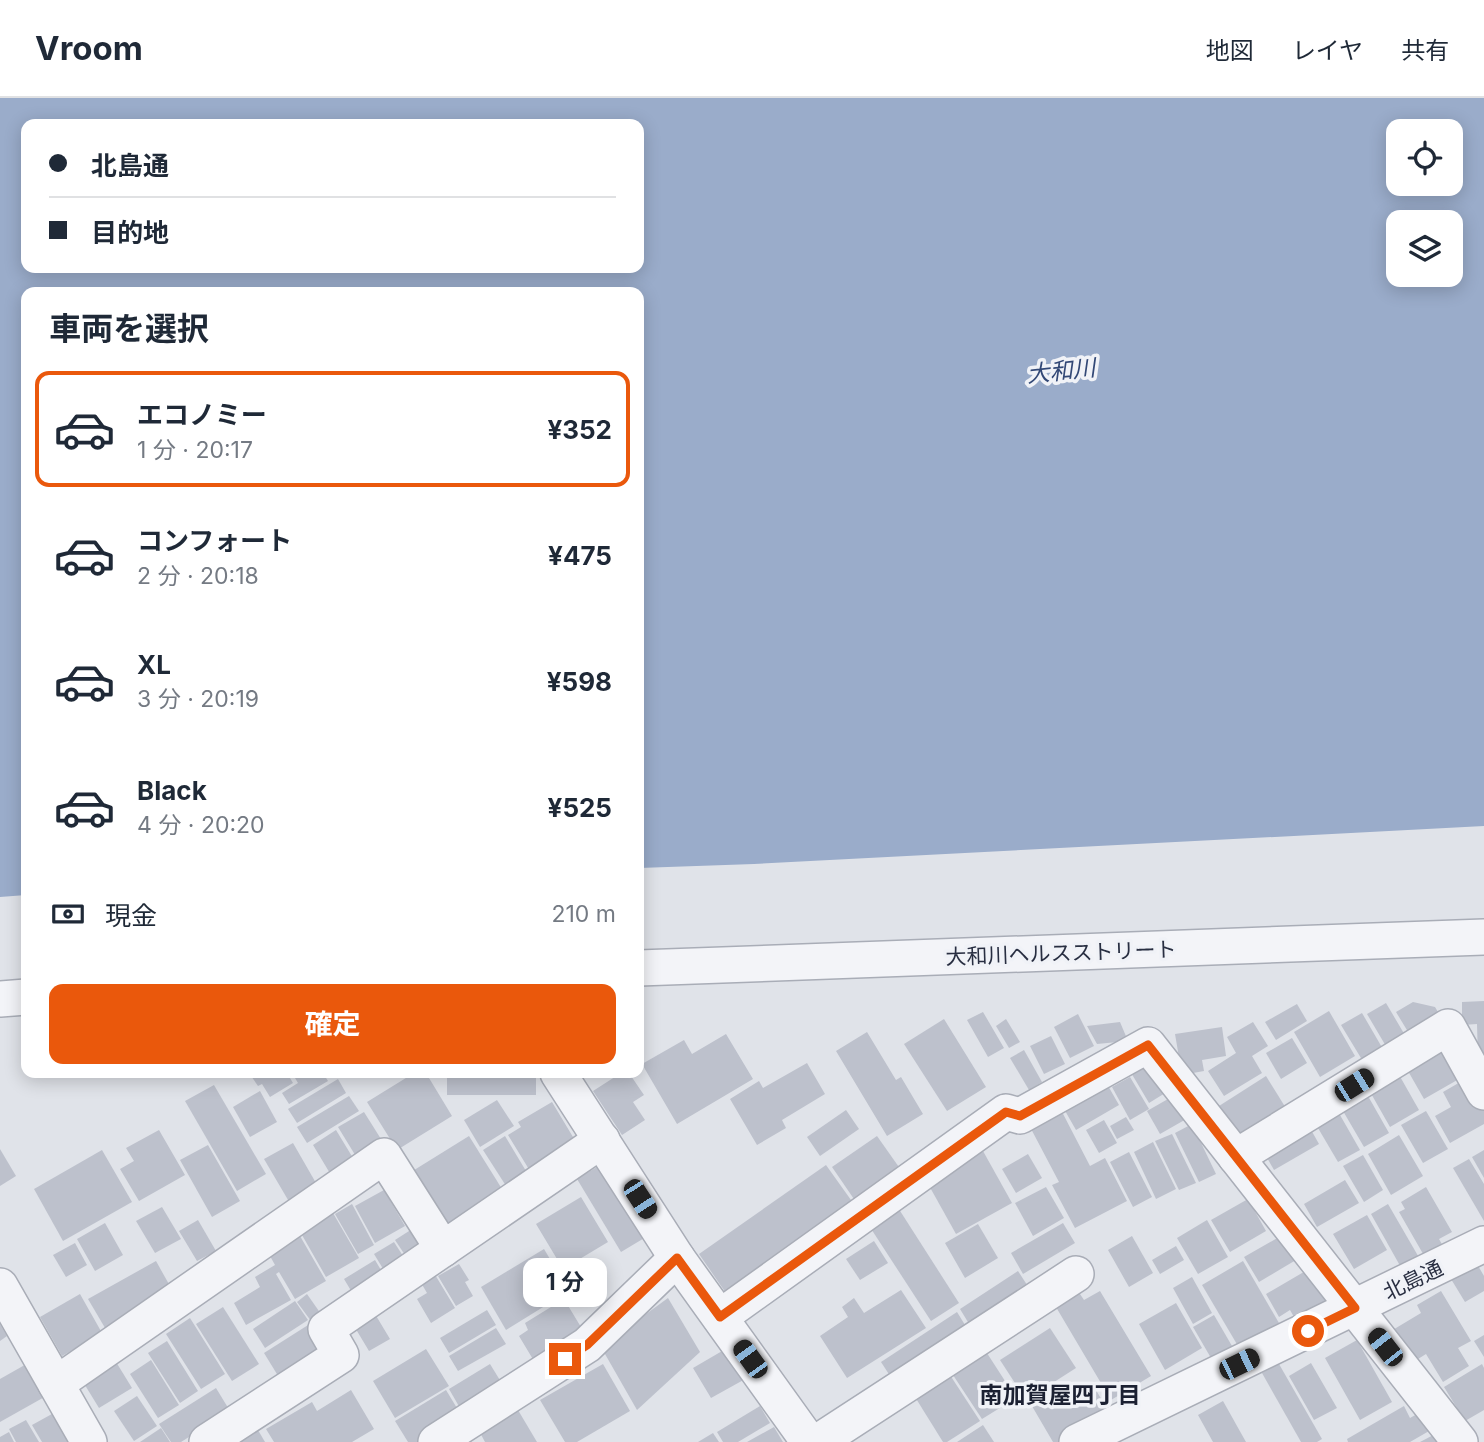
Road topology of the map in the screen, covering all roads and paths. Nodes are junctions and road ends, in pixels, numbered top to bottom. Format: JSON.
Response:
{"nodes":[{"id":1,"x":1480,"y":941,"type":"edge"},
{"id":2,"x":644,"y":968,"type":"edge"},
{"id":3,"x":21,"y":997,"type":"edge"},
{"id":4,"x":0,"y":999,"type":"edge"},
{"id":5,"x":561,"y":1078,"type":"edge"},
{"id":6,"x":1481,"y":1081,"type":"edge"},
{"id":7,"x":602,"y":1140,"type":"junction"},
{"id":8,"x":1236,"y":1157,"type":"junction"},
{"id":9,"x":1484,"y":1244,"type":"edge"},
{"id":10,"x":443,"y":1249,"type":"junction"},
{"id":11,"x":677,"y":1258,"type":"junction"},
{"id":12,"x":1076,"y":1274,"type":"dead end"},
{"id":13,"x":0,"y":1287,"type":"edge"},
{"id":14,"x":1355,"y":1308,"type":"junction"},
{"id":15,"x":720,"y":1317,"type":"junction"},
{"id":16,"x":56,"y":1384,"type":"junction"},
{"id":17,"x":89,"y":1442,"type":"edge"},
{"id":18,"x":207,"y":1442,"type":"edge"},
{"id":19,"x":436,"y":1442,"type":"edge"},
{"id":20,"x":809,"y":1442,"type":"edge"},
{"id":21,"x":818,"y":1442,"type":"edge"},
{"id":22,"x":1077,"y":1442,"type":"edge"},
{"id":23,"x":1460,"y":1442,"type":"edge"}],
"edges":[{"from":1,"to":2,"type":"street","name":"大和川ヘルスストリート"},
{"from":3,"to":4,"type":"street"},
{"from":5,"to":7,"type":"street"},
{"from":6,"to":8,"type":"street"},
{"from":7,"to":10,"type":"street"},
{"from":7,"to":11,"type":"street"},
{"from":8,"to":14,"type":"street"},
{"from":8,"to":15,"type":"street"},
{"from":9,"to":14,"type":"street","name":"北島通"},
{"from":10,"to":16,"type":"street"},
{"from":10,"to":18,"type":"street"},
{"from":11,"to":15,"type":"street"},
{"from":11,"to":19,"type":"street"},
{"from":12,"to":21,"type":"street"},
{"from":13,"to":16,"type":"street"},
{"from":14,"to":22,"type":"street","name":"北島通"},
{"from":14,"to":23,"type":"street"},
{"from":15,"to":20,"type":"street"},
{"from":16,"to":17,"type":"street"}]}
